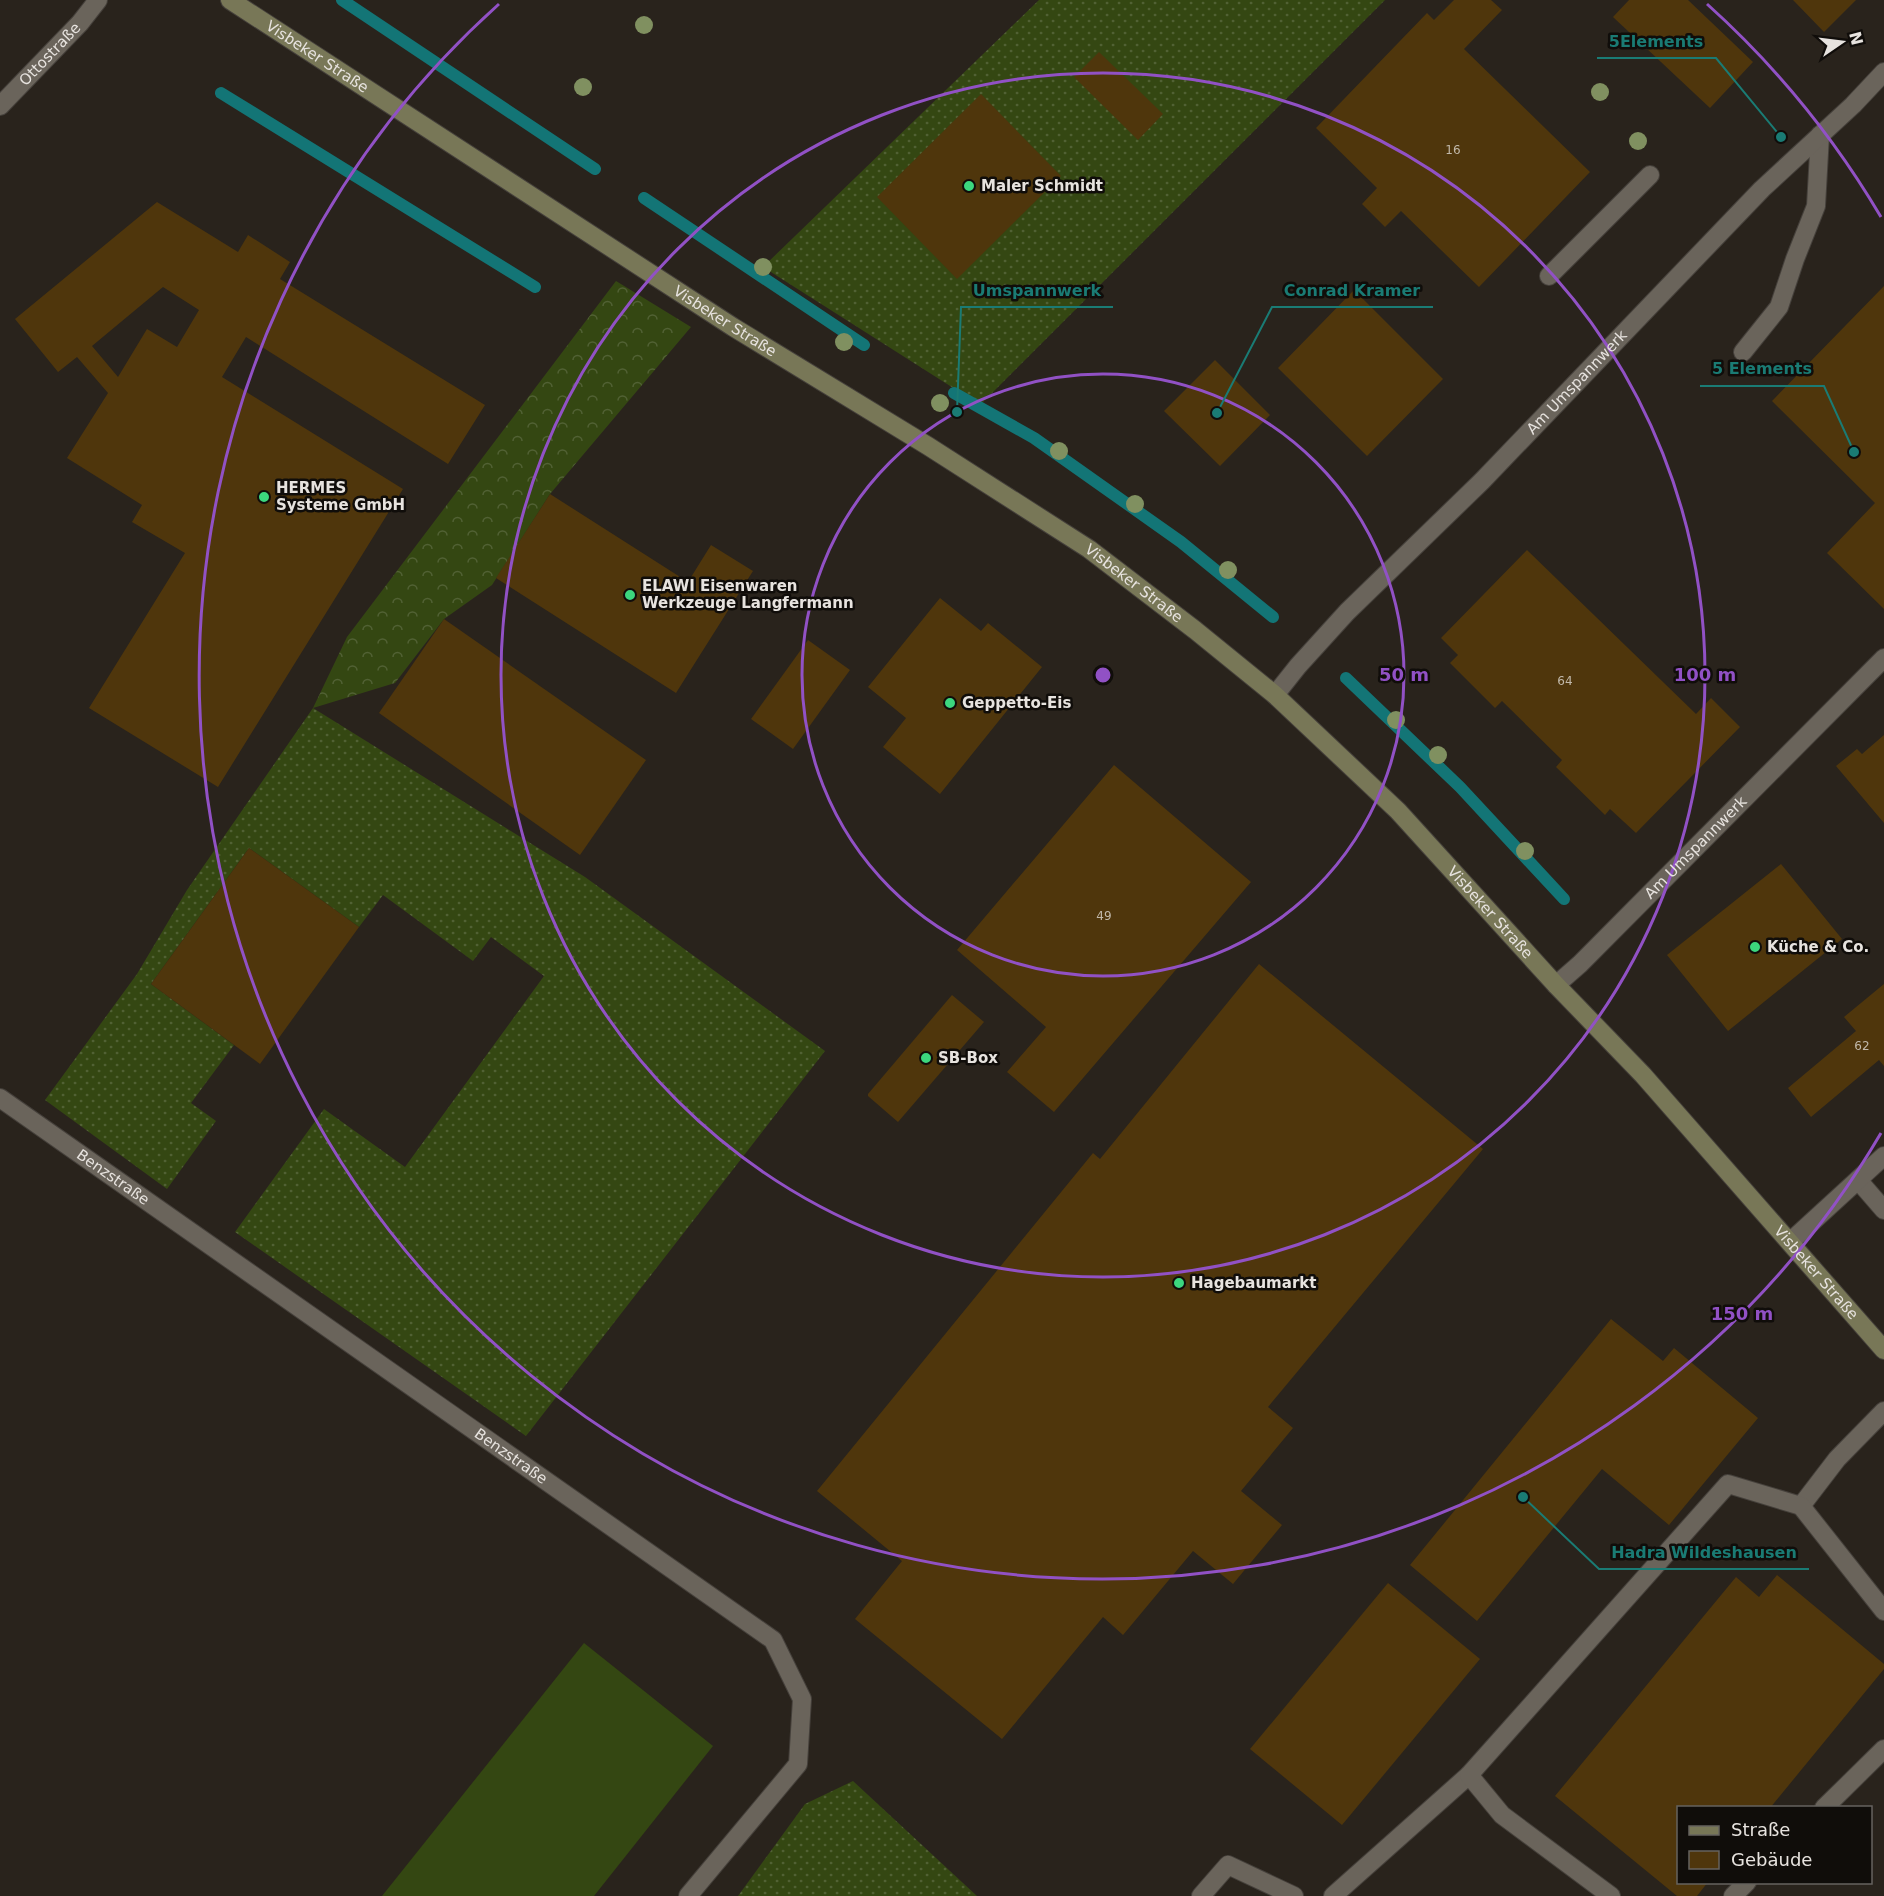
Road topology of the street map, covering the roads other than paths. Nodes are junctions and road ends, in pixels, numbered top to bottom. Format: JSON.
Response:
{"nodes":[{"id":1,"x":98,"y":0,"type":"edge"},
{"id":2,"x":230,"y":0,"type":"edge"},
{"id":3,"x":1884,"y":72,"type":"edge"},
{"id":4,"x":0,"y":106,"type":"edge"},
{"id":5,"x":1820,"y":135,"type":"junction"},
{"id":6,"x":1650,"y":175,"type":"dead end"},
{"id":7,"x":1549,"y":276,"type":"dead end"},
{"id":8,"x":1743,"y":352,"type":"dead end"},
{"id":9,"x":1884,"y":658,"type":"edge"},
{"id":10,"x":1275,"y":695,"type":"junction"},
{"id":11,"x":1556,"y":985,"type":"junction"},
{"id":12,"x":0,"y":1098,"type":"edge"},
{"id":13,"x":1884,"y":1156,"type":"edge"},
{"id":14,"x":1858,"y":1180,"type":"junction"},
{"id":15,"x":1884,"y":1210,"type":"edge"},
{"id":16,"x":1790,"y":1242,"type":"junction"},
{"id":17,"x":1884,"y":1350,"type":"edge"},
{"id":18,"x":1884,"y":1412,"type":"edge"},
{"id":19,"x":1802,"y":1506,"type":"junction"},
{"id":20,"x":1884,"y":1611,"type":"edge"},
{"id":21,"x":1884,"y":1749,"type":"edge"},
{"id":22,"x":1469,"y":1775,"type":"junction"},
{"id":23,"x":1826,"y":1806,"type":"edge"},
{"id":24,"x":1745,"y":1884,"type":"edge"},
{"id":25,"x":688,"y":1896,"type":"edge"},
{"id":26,"x":1201,"y":1896,"type":"edge"},
{"id":27,"x":1294,"y":1896,"type":"edge"},
{"id":28,"x":1333,"y":1896,"type":"edge"},
{"id":29,"x":1611,"y":1896,"type":"edge"},
{"id":30,"x":1733,"y":1896,"type":"edge"}],
"edges":[{"from":1,"to":4,"type":"street","name":"Ottostraße"},
{"from":2,"to":10,"type":"main road","name":"Visbeker Straße"},
{"from":3,"to":5,"type":"street","name":"Am Umspannwerk"},
{"from":5,"to":8,"type":"street"},
{"from":5,"to":10,"type":"street","name":"Am Umspannwerk"},
{"from":6,"to":7,"type":"street"},
{"from":9,"to":11,"type":"street","name":"Am Umspannwerk"},
{"from":10,"to":11,"type":"main road","name":"Visbeker Straße"},
{"from":11,"to":16,"type":"main road","name":"Visbeker Straße"},
{"from":12,"to":25,"type":"street","name":"Benzstraße"},
{"from":13,"to":14,"type":"street"},
{"from":14,"to":15,"type":"street"},
{"from":14,"to":16,"type":"street"},
{"from":16,"to":17,"type":"main road","name":"Visbeker Straße"},
{"from":18,"to":19,"type":"street"},
{"from":19,"to":20,"type":"street"},
{"from":19,"to":22,"type":"street"},
{"from":21,"to":23,"type":"street"},
{"from":22,"to":28,"type":"street"},
{"from":22,"to":29,"type":"street"},
{"from":24,"to":30,"type":"street"},
{"from":26,"to":27,"type":"street"}]}
